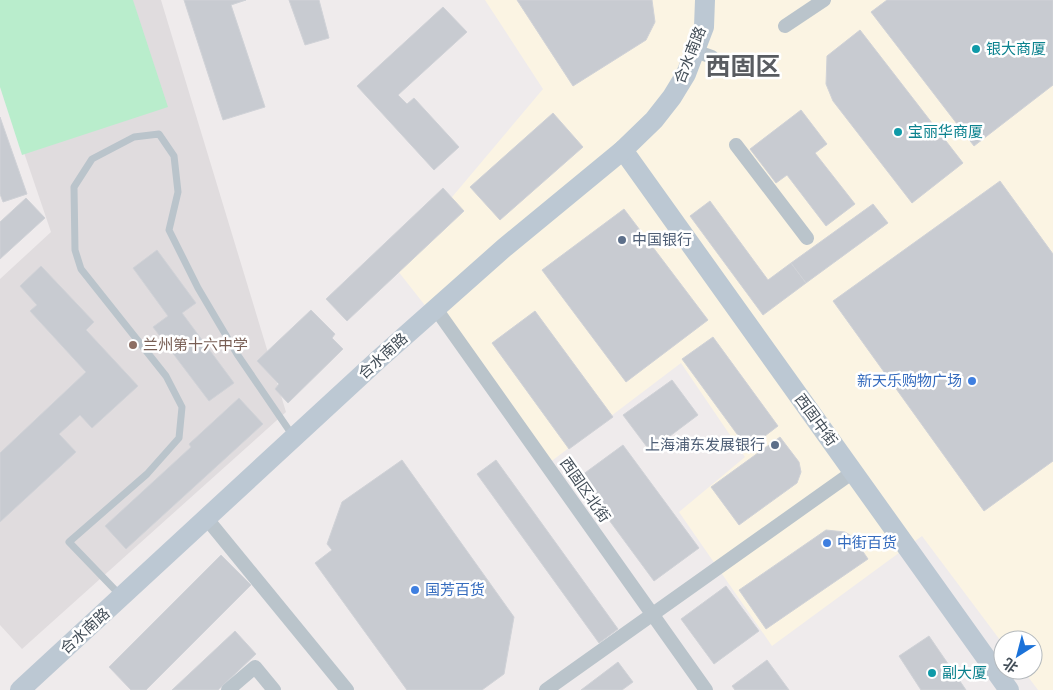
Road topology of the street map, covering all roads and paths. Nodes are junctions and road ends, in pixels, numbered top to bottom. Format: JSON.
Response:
{"nodes":[{"id":1,"x":705,"y":0,"type":"edge"},
{"id":2,"x":824,"y":0,"type":"edge"},
{"id":3,"x":785,"y":26,"type":"dead end"},
{"id":4,"x":736,"y":145,"type":"dead end"},
{"id":5,"x":623,"y":150,"type":"junction"},
{"id":6,"x":807,"y":238,"type":"dead end"},
{"id":7,"x":436,"y":308,"type":"junction"},
{"id":8,"x":294,"y":438,"type":"junction"},
{"id":9,"x":853,"y":472,"type":"junction"},
{"id":10,"x":207,"y":519,"type":"junction"},
{"id":11,"x":122,"y":597,"type":"junction"},
{"id":12,"x":653,"y":614,"type":"junction"},
{"id":13,"x":20,"y":690,"type":"edge"},
{"id":14,"x":228,"y":690,"type":"edge"},
{"id":15,"x":274,"y":690,"type":"edge"},
{"id":16,"x":347,"y":690,"type":"edge"},
{"id":17,"x":546,"y":690,"type":"edge"},
{"id":18,"x":706,"y":690,"type":"edge"},
{"id":19,"x":1009,"y":690,"type":"edge"}],
"edges":[{"from":1,"to":5,"type":"main road","name":"合水南路"},
{"from":2,"to":3,"type":"street"},
{"from":4,"to":6,"type":"street"},
{"from":5,"to":7,"type":"main road","name":"合水南路"},
{"from":5,"to":9,"type":"main road","name":"西固中街"},
{"from":7,"to":8,"type":"main road","name":"合水南路"},
{"from":7,"to":12,"type":"street","name":"西固区北街"},
{"from":8,"to":10,"type":"main road","name":"合水南路"},
{"from":8,"to":11,"type":"lane"},
{"from":9,"to":12,"type":"street"},
{"from":9,"to":19,"type":"main road","name":"西固中街"},
{"from":10,"to":11,"type":"main road","name":"合水南路"},
{"from":10,"to":16,"type":"street"},
{"from":11,"to":13,"type":"main road","name":"合水南路"},
{"from":12,"to":17,"type":"street"},
{"from":12,"to":18,"type":"street","name":"西固区北街"},
{"from":14,"to":15,"type":"street"}]}
